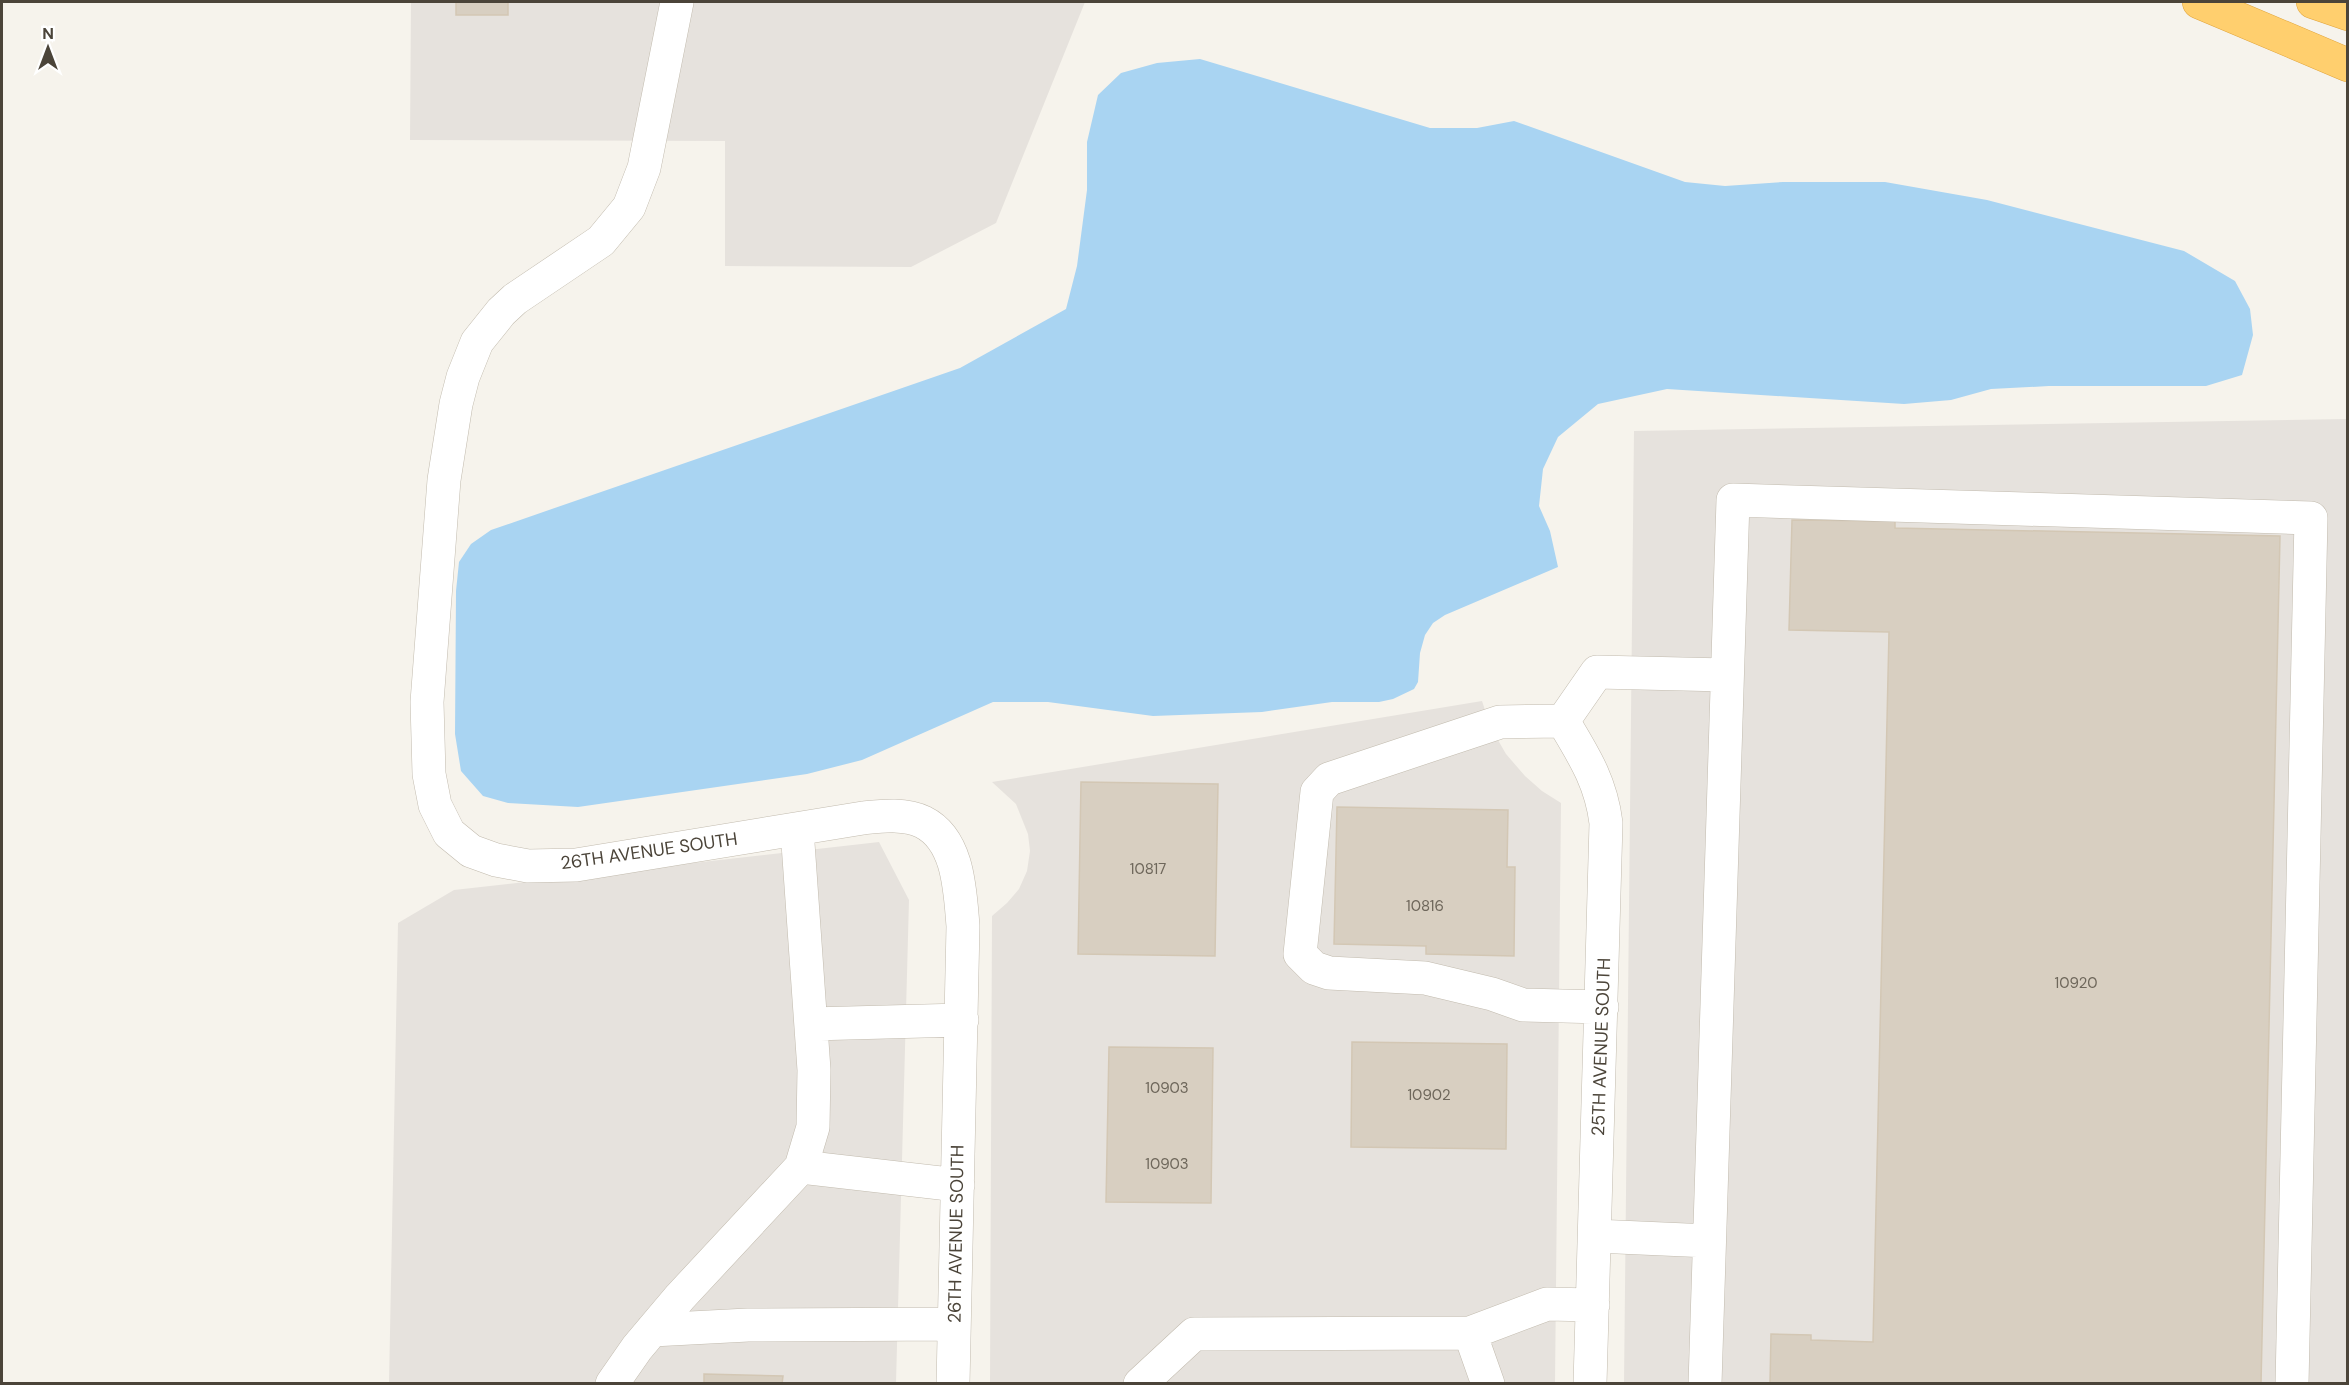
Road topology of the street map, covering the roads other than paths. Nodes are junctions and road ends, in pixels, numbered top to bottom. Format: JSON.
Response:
{"nodes":[{"id":1,"x":677,"y":2,"type":"edge"},
{"id":2,"x":2199,"y":2,"type":"edge"},
{"id":3,"x":2313,"y":2,"type":"edge"},
{"id":4,"x":2348,"y":14,"type":"edge"},
{"id":5,"x":2348,"y":65,"type":"edge"},
{"id":6,"x":1726,"y":675,"type":"junction"},
{"id":7,"x":1563,"y":721,"type":"junction"},
{"id":8,"x":797,"y":829,"type":"junction"},
{"id":9,"x":1602,"y":1007,"type":"junction"},
{"id":10,"x":962,"y":1020,"type":"junction"},
{"id":11,"x":811,"y":1024,"type":"junction"},
{"id":12,"x":801,"y":1167,"type":"junction"},
{"id":13,"x":957,"y":1185,"type":"junction"},
{"id":14,"x":1595,"y":1236,"type":"junction"},
{"id":15,"x":1709,"y":1241,"type":"junction"},
{"id":16,"x":1593,"y":1305,"type":"junction"},
{"id":17,"x":954,"y":1323,"type":"junction"},
{"id":18,"x":652,"y":1330,"type":"junction"},
{"id":19,"x":1470,"y":1334,"type":"junction"},
{"id":20,"x":612,"y":1383,"type":"edge"},
{"id":21,"x":952,"y":1383,"type":"edge"},
{"id":22,"x":1140,"y":1383,"type":"edge"},
{"id":23,"x":1488,"y":1383,"type":"edge"},
{"id":24,"x":1590,"y":1383,"type":"edge"},
{"id":25,"x":1705,"y":1383,"type":"edge"},
{"id":26,"x":2292,"y":1383,"type":"edge"}],
"edges":[{"from":1,"to":8,"type":"street","name":"26TH AVENUE SOUTH"},
{"from":2,"to":5,"type":"highway"},
{"from":3,"to":4,"type":"highway"},
{"from":6,"to":7,"type":"street"},
{"from":6,"to":15,"type":"street"},
{"from":6,"to":26,"type":"street"},
{"from":7,"to":9,"type":"street","name":"25TH AVENUE SOUTH"},
{"from":7,"to":9,"type":"street"},
{"from":8,"to":10,"type":"street","name":"26TH AVENUE SOUTH"},
{"from":8,"to":11,"type":"street"},
{"from":9,"to":14,"type":"street","name":"25TH AVENUE SOUTH"},
{"from":10,"to":11,"type":"street"},
{"from":10,"to":13,"type":"street","name":"26TH AVENUE SOUTH"},
{"from":11,"to":12,"type":"street"},
{"from":12,"to":13,"type":"street"},
{"from":12,"to":18,"type":"street"},
{"from":13,"to":17,"type":"street","name":"26TH AVENUE SOUTH"},
{"from":14,"to":15,"type":"street"},
{"from":14,"to":16,"type":"street","name":"25TH AVENUE SOUTH"},
{"from":15,"to":25,"type":"street"},
{"from":16,"to":19,"type":"street"},
{"from":16,"to":24,"type":"street","name":"25TH AVENUE SOUTH"},
{"from":17,"to":18,"type":"street"},
{"from":17,"to":21,"type":"street","name":"26TH AVENUE SOUTH"},
{"from":18,"to":20,"type":"street"},
{"from":19,"to":22,"type":"street"},
{"from":19,"to":23,"type":"street"}]}
